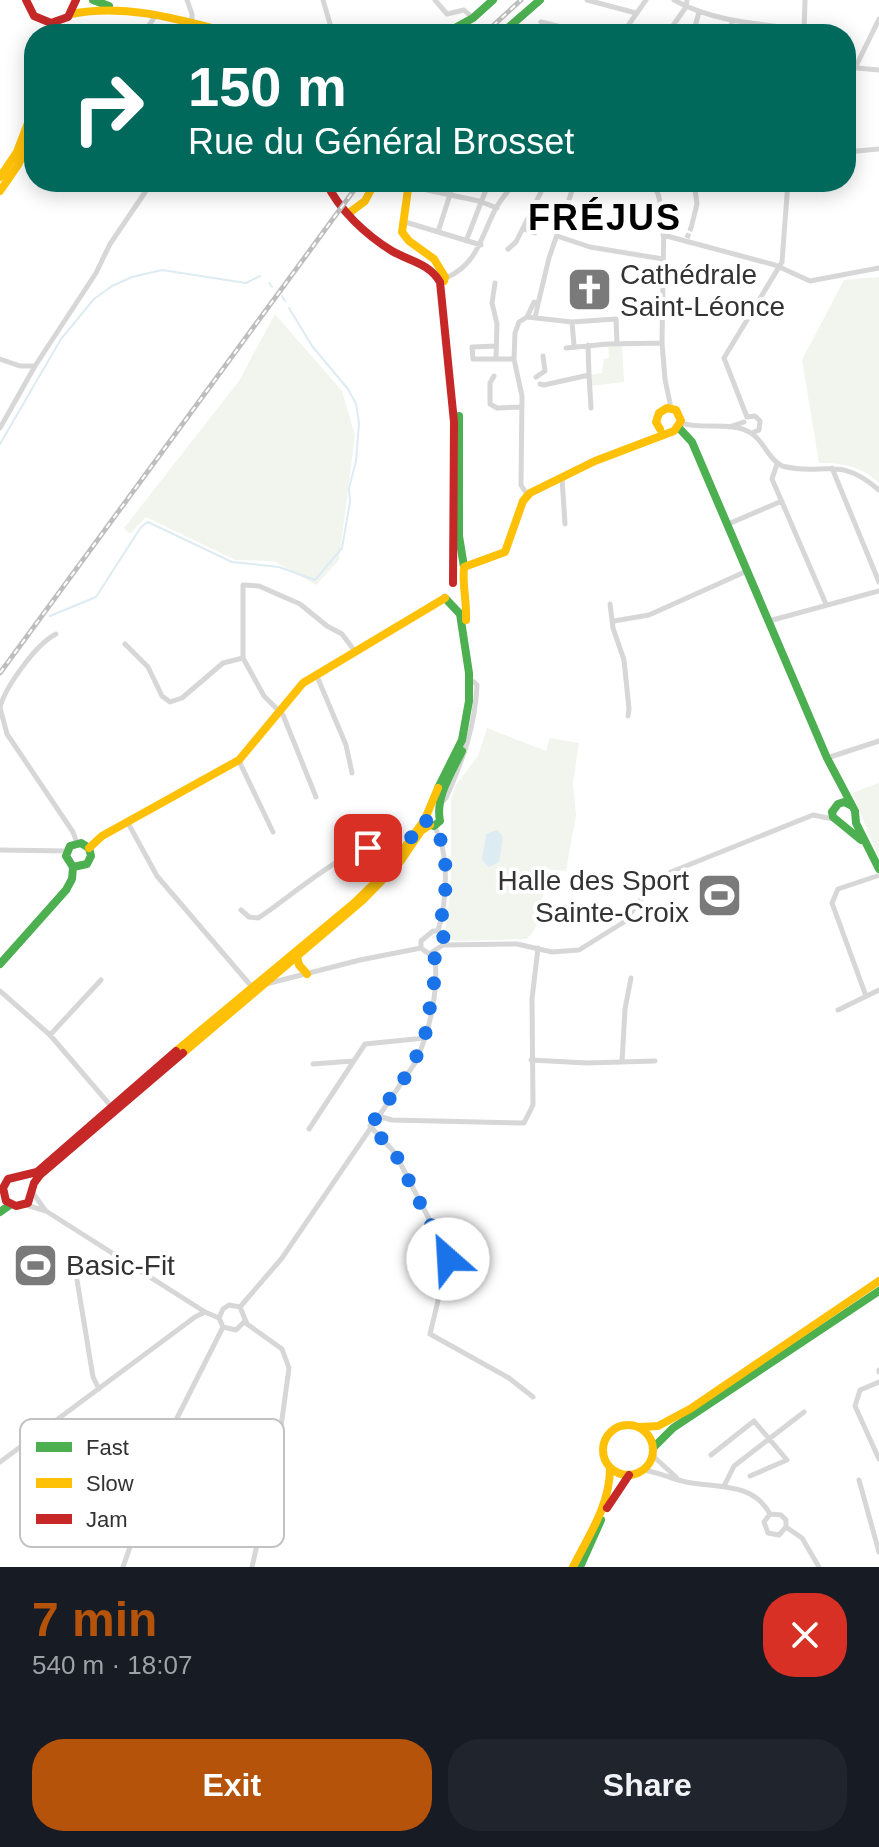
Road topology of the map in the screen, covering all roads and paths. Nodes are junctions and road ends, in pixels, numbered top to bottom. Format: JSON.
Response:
{"nodes":[{"id":1,"x":76,"y":0,"type":"edge"},
{"id":2,"x":93,"y":0,"type":"edge"},
{"id":3,"x":187,"y":0,"type":"edge"},
{"id":4,"x":323,"y":0,"type":"edge"},
{"id":5,"x":435,"y":0,"type":"edge"},
{"id":6,"x":493,"y":0,"type":"edge"},
{"id":7,"x":540,"y":0,"type":"edge"},
{"id":8,"x":587,"y":0,"type":"edge"},
{"id":9,"x":646,"y":0,"type":"edge"},
{"id":10,"x":674,"y":0,"type":"edge"},
{"id":11,"x":805,"y":0,"type":"edge"},
{"id":12,"x":25,"y":1,"type":"edge"},
{"id":13,"x":686,"y":3,"type":"edge"},
{"id":14,"x":113,"y":8,"type":"junction"},
{"id":15,"x":699,"y":12,"type":"junction"},
{"id":16,"x":636,"y":13,"type":"junction"},
{"id":17,"x":157,"y":15,"type":"junction"},
{"id":18,"x":68,"y":17,"type":"junction"},
{"id":19,"x":473,"y":18,"type":"junction"},
{"id":20,"x":879,"y":19,"type":"edge"},
{"id":21,"x":732,"y":20,"type":"junction"},
{"id":22,"x":44,"y":22,"type":"joint"},
{"id":23,"x":192,"y":22,"type":"junction"},
{"id":24,"x":541,"y":22,"type":"dead end"},
{"id":25,"x":64,"y":24,"type":"edge"},
{"id":26,"x":150,"y":24,"type":"edge"},
{"id":27,"x":199,"y":24,"type":"edge"},
{"id":28,"x":329,"y":24,"type":"edge"},
{"id":29,"x":462,"y":24,"type":"edge"},
{"id":30,"x":512,"y":24,"type":"edge"},
{"id":31,"x":548,"y":24,"type":"edge"},
{"id":32,"x":629,"y":24,"type":"edge"},
{"id":33,"x":673,"y":24,"type":"edge"},
{"id":34,"x":696,"y":24,"type":"edge"},
{"id":35,"x":732,"y":24,"type":"edge"},
{"id":36,"x":756,"y":24,"type":"edge"},
{"id":37,"x":804,"y":24,"type":"edge"},
{"id":38,"x":856,"y":66,"type":"edge"},
{"id":39,"x":856,"y":68,"type":"edge"},
{"id":40,"x":879,"y":70,"type":"edge"},
{"id":41,"x":24,"y":133,"type":"edge"},
{"id":42,"x":879,"y":149,"type":"edge"},
{"id":43,"x":856,"y":151,"type":"edge"},
{"id":44,"x":24,"y":153,"type":"edge"},
{"id":45,"x":0,"y":177,"type":"edge"},
{"id":46,"x":0,"y":191,"type":"edge"},
{"id":47,"x":145,"y":192,"type":"edge"},
{"id":48,"x":331,"y":192,"type":"edge"},
{"id":49,"x":370,"y":192,"type":"edge"},
{"id":50,"x":407,"y":192,"type":"edge"},
{"id":51,"x":438,"y":192,"type":"edge"},
{"id":52,"x":450,"y":192,"type":"edge"},
{"id":53,"x":484,"y":192,"type":"edge"},
{"id":54,"x":508,"y":192,"type":"edge"},
{"id":55,"x":541,"y":192,"type":"edge"},
{"id":56,"x":572,"y":192,"type":"edge"},
{"id":57,"x":656,"y":192,"type":"edge"},
{"id":58,"x":695,"y":192,"type":"edge"},
{"id":59,"x":787,"y":192,"type":"edge"},
{"id":60,"x":449,"y":195,"type":"junction"},
{"id":61,"x":479,"y":201,"type":"junction"},
{"id":62,"x":497,"y":208,"type":"junction"},
{"id":63,"x":349,"y":213,"type":"junction"},
{"id":64,"x":530,"y":215,"type":"junction"},
{"id":65,"x":539,"y":218,"type":"junction"},
{"id":66,"x":402,"y":221,"type":"junction"},
{"id":67,"x":561,"y":224,"type":"junction"},
{"id":68,"x":691,"y":228,"type":"tunnel mouth"},
{"id":69,"x":524,"y":229,"type":"junction"},
{"id":70,"x":438,"y":232,"type":"junction"},
{"id":71,"x":663,"y":235,"type":"junction"},
{"id":72,"x":557,"y":236,"type":"junction"},
{"id":73,"x":466,"y":241,"type":"junction"},
{"id":74,"x":481,"y":245,"type":"junction"},
{"id":75,"x":508,"y":249,"type":"dead end"},
{"id":76,"x":663,"y":259,"type":"junction"},
{"id":77,"x":779,"y":267,"type":"junction"},
{"id":78,"x":879,"y":268,"type":"edge"},
{"id":79,"x":442,"y":278,"type":"junction"},
{"id":80,"x":495,"y":283,"type":"dead end"},
{"id":81,"x":529,"y":317,"type":"junction"},
{"id":82,"x":572,"y":322,"type":"junction"},
{"id":83,"x":662,"y":343,"type":"junction"},
{"id":84,"x":617,"y":344,"type":"junction"},
{"id":85,"x":574,"y":345,"type":"junction"},
{"id":86,"x":588,"y":345,"type":"junction"},
{"id":87,"x":496,"y":346,"type":"junction"},
{"id":88,"x":566,"y":348,"type":"dead end"},
{"id":89,"x":543,"y":356,"type":"dead end"},
{"id":90,"x":0,"y":359,"type":"edge"},
{"id":91,"x":496,"y":359,"type":"junction"},
{"id":92,"x":514,"y":359,"type":"junction"},
{"id":93,"x":35,"y":366,"type":"junction"},
{"id":94,"x":589,"y":375,"type":"junction"},
{"id":95,"x":494,"y":376,"type":"dead end"},
{"id":96,"x":536,"y":377,"type":"dead end"},
{"id":97,"x":540,"y":384,"type":"dead end"},
{"id":98,"x":522,"y":407,"type":"junction"},
{"id":99,"x":591,"y":408,"type":"dead end"},
{"id":100,"x":671,"y":408,"type":"junction"},
{"id":101,"x":745,"y":419,"type":"junction"},
{"id":102,"x":680,"y":426,"type":"junction"},
{"id":103,"x":694,"y":426,"type":"junction"},
{"id":104,"x":727,"y":427,"type":"junction"},
{"id":105,"x":0,"y":428,"type":"edge"},
{"id":106,"x":760,"y":428,"type":"junction"},
{"id":107,"x":664,"y":431,"type":"junction"},
{"id":108,"x":749,"y":432,"type":"junction"},
{"id":109,"x":689,"y":438,"type":"junction"},
{"id":110,"x":768,"y":452,"type":"junction"},
{"id":111,"x":777,"y":464,"type":"junction"},
{"id":112,"x":832,"y":467,"type":"junction"},
{"id":113,"x":562,"y":477,"type":"junction"},
{"id":114,"x":879,"y":490,"type":"edge"},
{"id":115,"x":526,"y":493,"type":"junction"},
{"id":116,"x":782,"y":501,"type":"junction"},
{"id":117,"x":565,"y":524,"type":"dead end"},
{"id":118,"x":727,"y":524,"type":"junction"},
{"id":119,"x":460,"y":564,"type":"junction"},
{"id":120,"x":747,"y":571,"type":"junction"},
{"id":121,"x":879,"y":582,"type":"edge"},
{"id":122,"x":458,"y":584,"type":"junction"},
{"id":123,"x":879,"y":591,"type":"edge"},
{"id":124,"x":445,"y":598,"type":"junction"},
{"id":125,"x":465,"y":601,"type":"junction"},
{"id":126,"x":610,"y":604,"type":"dead end"},
{"id":127,"x":826,"y":604,"type":"junction"},
{"id":128,"x":455,"y":606,"type":"junction"},
{"id":129,"x":614,"y":621,"type":"junction"},
{"id":130,"x":769,"y":621,"type":"junction"},
{"id":131,"x":56,"y":634,"type":"dead end"},
{"id":132,"x":125,"y":644,"type":"dead end"},
{"id":133,"x":354,"y":650,"type":"junction"},
{"id":134,"x":243,"y":658,"type":"junction"},
{"id":135,"x":315,"y":673,"type":"junction"},
{"id":136,"x":0,"y":708,"type":"edge"},
{"id":137,"x":278,"y":712,"type":"junction"},
{"id":138,"x":628,"y":716,"type":"dead end"},
{"id":139,"x":879,"y":741,"type":"edge"},
{"id":140,"x":827,"y":758,"type":"junction"},
{"id":141,"x":239,"y":760,"type":"junction"},
{"id":142,"x":352,"y":773,"type":"dead end"},
{"id":143,"x":839,"y":783,"type":"junction"},
{"id":144,"x":316,"y":797,"type":"dead end"},
{"id":145,"x":840,"y":803,"type":"junction"},
{"id":146,"x":436,"y":808,"type":"junction"},
{"id":147,"x":853,"y":808,"type":"junction"},
{"id":148,"x":833,"y":819,"type":"junction"},
{"id":149,"x":855,"y":819,"type":"junction"},
{"id":150,"x":128,"y":823,"type":"junction"},
{"id":151,"x":430,"y":823,"type":"junction"},
{"id":152,"x":847,"y":826,"type":"junction"},
{"id":153,"x":273,"y":832,"type":"dead end"},
{"id":154,"x":77,"y":843,"type":"junction"},
{"id":155,"x":404,"y":847,"type":"junction"},
{"id":156,"x":89,"y":848,"type":"junction"},
{"id":157,"x":0,"y":850,"type":"edge"},
{"id":158,"x":67,"y":851,"type":"junction"},
{"id":159,"x":73,"y":867,"type":"junction"},
{"id":160,"x":878,"y":875,"type":"edge"},
{"id":161,"x":241,"y":910,"type":"dead end"},
{"id":162,"x":438,"y":931,"type":"junction"},
{"id":163,"x":443,"y":945,"type":"junction"},
{"id":164,"x":421,"y":948,"type":"junction"},
{"id":165,"x":538,"y":948,"type":"junction"},
{"id":166,"x":434,"y":952,"type":"junction"},
{"id":167,"x":297,"y":956,"type":"junction"},
{"id":168,"x":0,"y":964,"type":"edge"},
{"id":169,"x":307,"y":974,"type":"junction"},
{"id":170,"x":631,"y":978,"type":"dead end"},
{"id":171,"x":101,"y":980,"type":"dead end"},
{"id":172,"x":262,"y":984,"type":"junction"},
{"id":173,"x":252,"y":987,"type":"junction"},
{"id":174,"x":879,"y":990,"type":"edge"},
{"id":175,"x":0,"y":991,"type":"edge"},
{"id":176,"x":866,"y":996,"type":"junction"},
{"id":177,"x":838,"y":1010,"type":"dead end"},
{"id":178,"x":50,"y":1035,"type":"junction"},
{"id":179,"x":425,"y":1038,"type":"junction"},
{"id":180,"x":531,"y":1060,"type":"junction"},
{"id":181,"x":354,"y":1061,"type":"junction"},
{"id":182,"x":655,"y":1061,"type":"dead end"},
{"id":183,"x":622,"y":1062,"type":"junction"},
{"id":184,"x":313,"y":1064,"type":"dead end"},
{"id":185,"x":111,"y":1105,"type":"junction"},
{"id":186,"x":378,"y":1116,"type":"junction"},
{"id":187,"x":370,"y":1126,"type":"junction"},
{"id":188,"x":309,"y":1129,"type":"dead end"},
{"id":189,"x":93,"y":1130,"type":"junction"},
{"id":190,"x":0,"y":1173,"type":"edge"},
{"id":191,"x":10,"y":1177,"type":"junction"},
{"id":192,"x":25,"y":1177,"type":"junction"},
{"id":193,"x":33,"y":1189,"type":"junction"},
{"id":194,"x":3,"y":1196,"type":"edge"},
{"id":195,"x":25,"y":1205,"type":"junction"},
{"id":196,"x":46,"y":1211,"type":"junction"},
{"id":197,"x":0,"y":1212,"type":"edge"},
{"id":198,"x":77,"y":1280,"type":"dead end"},
{"id":199,"x":879,"y":1281,"type":"edge"},
{"id":200,"x":879,"y":1291,"type":"edge"},
{"id":201,"x":240,"y":1307,"type":"junction"},
{"id":202,"x":205,"y":1312,"type":"junction"},
{"id":203,"x":219,"y":1318,"type":"junction"},
{"id":204,"x":245,"y":1320,"type":"junction"},
{"id":205,"x":223,"y":1327,"type":"junction"},
{"id":206,"x":879,"y":1382,"type":"edge"},
{"id":207,"x":99,"y":1389,"type":"junction"},
{"id":208,"x":533,"y":1397,"type":"dead end"},
{"id":209,"x":804,"y":1412,"type":"dead end"},
{"id":210,"x":58,"y":1419,"type":"edge"},
{"id":211,"x":177,"y":1419,"type":"edge"},
{"id":212,"x":282,"y":1419,"type":"edge"},
{"id":213,"x":640,"y":1427,"type":"junction"},
{"id":214,"x":769,"y":1439,"type":"junction"},
{"id":215,"x":20,"y":1447,"type":"edge"},
{"id":216,"x":653,"y":1452,"type":"junction"},
{"id":217,"x":711,"y":1455,"type":"dead end"},
{"id":218,"x":879,"y":1459,"type":"edge"},
{"id":219,"x":0,"y":1462,"type":"edge"},
{"id":220,"x":610,"y":1467,"type":"junction"},
{"id":221,"x":643,"y":1470,"type":"junction"},
{"id":222,"x":629,"y":1475,"type":"junction"},
{"id":223,"x":750,"y":1476,"type":"dead end"},
{"id":224,"x":680,"y":1480,"type":"junction"},
{"id":225,"x":859,"y":1480,"type":"dead end"},
{"id":226,"x":724,"y":1486,"type":"junction"},
{"id":227,"x":770,"y":1514,"type":"junction"},
{"id":228,"x":786,"y":1527,"type":"junction"},
{"id":229,"x":130,"y":1547,"type":"edge"},
{"id":230,"x":257,"y":1547,"type":"edge"},
{"id":231,"x":879,"y":1552,"type":"edge"},
{"id":232,"x":123,"y":1567,"type":"edge"},
{"id":233,"x":252,"y":1567,"type":"edge"},
{"id":234,"x":573,"y":1567,"type":"edge"},
{"id":235,"x":580,"y":1567,"type":"edge"},
{"id":236,"x":819,"y":1567,"type":"edge"}],
"edges":[{"from":1,"to":18,"type":"main road"},
{"from":2,"to":14,"type":"main road"},
{"from":3,"to":23,"type":"street"},
{"from":4,"to":28,"type":"street"},
{"from":5,"to":19,"type":"street"},
{"from":6,"to":19,"type":"main road"},
{"from":7,"to":30,"type":"main road"},
{"from":8,"to":16,"type":"street"},
{"from":9,"to":16,"type":"street"},
{"from":10,"to":13,"type":"street"},
{"from":11,"to":37,"type":"street"},
{"from":12,"to":22,"type":"main road"},
{"from":13,"to":15,"type":"street"},
{"from":13,"to":33,"type":"street"},
{"from":14,"to":17,"type":"main road"},
{"from":14,"to":18,"type":"main road"},
{"from":15,"to":21,"type":"street"},
{"from":15,"to":34,"type":"street"},
{"from":16,"to":32,"type":"street"},
{"from":17,"to":23,"type":"main road"},
{"from":17,"to":26,"type":"street"},
{"from":18,"to":22,"type":"main road"},
{"from":18,"to":25,"type":"main road"},
{"from":19,"to":29,"type":"main road"},
{"from":20,"to":38,"type":"street"},
{"from":21,"to":35,"type":"street"},
{"from":21,"to":36,"type":"street"},
{"from":23,"to":27,"type":"main road"},
{"from":24,"to":31,"type":"street"},
{"from":39,"to":40,"type":"street"},
{"from":41,"to":45,"type":"main road"},
{"from":42,"to":43,"type":"street"},
{"from":44,"to":46,"type":"main road"},
{"from":47,"to":93,"type":"street"},
{"from":48,"to":63,"type":"main road"},
{"from":49,"to":63,"type":"main road"},
{"from":50,"to":66,"type":"main road"},
{"from":51,"to":60,"type":"street"},
{"from":52,"to":60,"type":"street"},
{"from":53,"to":61,"type":"street"},
{"from":54,"to":62,"type":"street"},
{"from":55,"to":64,"type":"street"},
{"from":56,"to":67,"type":"street"},
{"from":57,"to":71,"type":"street"},
{"from":58,"to":68,"type":"street"},
{"from":59,"to":77,"type":"street"},
{"from":60,"to":61,"type":"street"},
{"from":60,"to":70,"type":"street"},
{"from":61,"to":62,"type":"street"},
{"from":61,"to":73,"type":"street"},
{"from":62,"to":74,"type":"street"},
{"from":63,"to":79,"type":"main road"},
{"from":64,"to":65,"type":"street"},
{"from":64,"to":69,"type":"street"},
{"from":65,"to":67,"type":"street"},
{"from":65,"to":69,"type":"street"},
{"from":66,"to":70,"type":"street"},
{"from":66,"to":79,"type":"main road"},
{"from":67,"to":72,"type":"street"},
{"from":69,"to":75,"type":"street"},
{"from":70,"to":73,"type":"street"},
{"from":71,"to":76,"type":"street"},
{"from":71,"to":77,"type":"street"},
{"from":72,"to":76,"type":"street"},
{"from":72,"to":81,"type":"street"},
{"from":73,"to":74,"type":"street"},
{"from":74,"to":79,"type":"street"},
{"from":76,"to":83,"type":"street"},
{"from":77,"to":78,"type":"street"},
{"from":77,"to":101,"type":"street"},
{"from":79,"to":119,"type":"main road"},
{"from":80,"to":87,"type":"street"},
{"from":81,"to":82,"type":"street"},
{"from":81,"to":92,"type":"street"},
{"from":82,"to":84,"type":"street"},
{"from":82,"to":85,"type":"street"},
{"from":83,"to":84,"type":"street"},
{"from":83,"to":100,"type":"street"},
{"from":84,"to":86,"type":"street"},
{"from":85,"to":86,"type":"street"},
{"from":85,"to":88,"type":"street"},
{"from":86,"to":94,"type":"street"},
{"from":87,"to":91,"type":"street"},
{"from":87,"to":91,"type":"street"},
{"from":89,"to":96,"type":"street"},
{"from":90,"to":93,"type":"street"},
{"from":91,"to":92,"type":"street"},
{"from":92,"to":98,"type":"street"},
{"from":93,"to":105,"type":"street"},
{"from":94,"to":97,"type":"street"},
{"from":94,"to":99,"type":"street"},
{"from":95,"to":98,"type":"street"},
{"from":98,"to":115,"type":"street"},
{"from":100,"to":102,"type":"main road"},
{"from":100,"to":107,"type":"main road"},
{"from":101,"to":104,"type":"street"},
{"from":101,"to":106,"type":"street"},
{"from":101,"to":108,"type":"street"},
{"from":102,"to":103,"type":"street"},
{"from":102,"to":107,"type":"main road"},
{"from":102,"to":109,"type":"main road"},
{"from":103,"to":104,"type":"street"},
{"from":103,"to":109,"type":"street"},
{"from":104,"to":108,"type":"street"},
{"from":106,"to":108,"type":"street"},
{"from":106,"to":110,"type":"street"},
{"from":107,"to":113,"type":"main road"},
{"from":107,"to":115,"type":"main road"},
{"from":108,"to":110,"type":"street"},
{"from":109,"to":118,"type":"main road"},
{"from":110,"to":111,"type":"street"},
{"from":111,"to":112,"type":"street"},
{"from":111,"to":116,"type":"street"},
{"from":112,"to":114,"type":"street"},
{"from":112,"to":121,"type":"street"},
{"from":113,"to":117,"type":"street"},
{"from":113,"to":119,"type":"main road"},
{"from":115,"to":119,"type":"main road"},
{"from":116,"to":118,"type":"street"},
{"from":116,"to":127,"type":"street"},
{"from":118,"to":120,"type":"main road"},
{"from":119,"to":122,"type":"main road"},
{"from":120,"to":129,"type":"street"},
{"from":120,"to":130,"type":"main road"},
{"from":122,"to":124,"type":"main road"},
{"from":122,"to":125,"type":"main road"},
{"from":123,"to":127,"type":"street"},
{"from":124,"to":128,"type":"main road"},
{"from":124,"to":133,"type":"main road"},
{"from":125,"to":128,"type":"main road"},
{"from":125,"to":146,"type":"main road"},
{"from":126,"to":129,"type":"street"},
{"from":127,"to":130,"type":"street"},
{"from":128,"to":146,"type":"main road"},
{"from":129,"to":138,"type":"street"},
{"from":130,"to":140,"type":"main road"},
{"from":131,"to":136,"type":"street"},
{"from":132,"to":134,"type":"street"},
{"from":133,"to":134,"type":"street"},
{"from":133,"to":135,"type":"main road"},
{"from":134,"to":137,"type":"street"},
{"from":135,"to":137,"type":"main road"},
{"from":135,"to":142,"type":"street"},
{"from":136,"to":154,"type":"street"},
{"from":137,"to":141,"type":"main road"},
{"from":137,"to":144,"type":"street"},
{"from":139,"to":140,"type":"street"},
{"from":140,"to":143,"type":"main road"},
{"from":141,"to":150,"type":"main road"},
{"from":141,"to":153,"type":"street"},
{"from":143,"to":145,"type":"main road"},
{"from":143,"to":147,"type":"main road"},
{"from":145,"to":147,"type":"main road"},
{"from":145,"to":148,"type":"main road"},
{"from":146,"to":151,"type":"main road"},
{"from":146,"to":151,"type":"main road"},
{"from":147,"to":149,"type":"main road"},
{"from":148,"to":152,"type":"main road"},
{"from":148,"to":165,"type":"street"},
{"from":149,"to":152,"type":"main road"},
{"from":149,"to":160,"type":"main road"},
{"from":150,"to":156,"type":"main road"},
{"from":150,"to":173,"type":"street"},
{"from":151,"to":155,"type":"main road"},
{"from":151,"to":162,"type":"street"},
{"from":151,"to":167,"type":"main road"},
{"from":152,"to":160,"type":"main road"},
{"from":154,"to":156,"type":"main road"},
{"from":154,"to":158,"type":"main road"},
{"from":155,"to":161,"type":"street"},
{"from":155,"to":173,"type":"main road"},
{"from":156,"to":159,"type":"main road"},
{"from":157,"to":158,"type":"street"},
{"from":158,"to":159,"type":"main road"},
{"from":159,"to":168,"type":"main road"},
{"from":160,"to":176,"type":"street"},
{"from":162,"to":163,"type":"street"},
{"from":162,"to":164,"type":"street"},
{"from":163,"to":165,"type":"street"},
{"from":163,"to":166,"type":"street"},
{"from":164,"to":166,"type":"street"},
{"from":164,"to":169,"type":"street"},
{"from":165,"to":180,"type":"street"},
{"from":166,"to":179,"type":"street"},
{"from":167,"to":169,"type":"main road"},
{"from":167,"to":172,"type":"main road"},
{"from":169,"to":172,"type":"street"},
{"from":170,"to":183,"type":"street"},
{"from":171,"to":178,"type":"street"},
{"from":172,"to":189,"type":"main road"},
{"from":173,"to":185,"type":"main road"},
{"from":174,"to":176,"type":"street"},
{"from":175,"to":178,"type":"street"},
{"from":176,"to":177,"type":"street"},
{"from":178,"to":185,"type":"street"},
{"from":179,"to":181,"type":"street"},
{"from":179,"to":186,"type":"street"},
{"from":180,"to":183,"type":"street"},
{"from":180,"to":186,"type":"street"},
{"from":181,"to":184,"type":"street"},
{"from":181,"to":188,"type":"street"},
{"from":182,"to":183,"type":"street"},
{"from":185,"to":189,"type":"street"},
{"from":185,"to":192,"type":"main road"},
{"from":186,"to":187,"type":"street"},
{"from":187,"to":201,"type":"street"},
{"from":187,"to":208,"type":"street"},
{"from":189,"to":193,"type":"main road"},
{"from":190,"to":191,"type":"main road"},
{"from":191,"to":192,"type":"main road"},
{"from":191,"to":194,"type":"main road"},
{"from":192,"to":193,"type":"main road"},
{"from":193,"to":195,"type":"main road"},
{"from":193,"to":196,"type":"street"},
{"from":194,"to":195,"type":"main road"},
{"from":194,"to":197,"type":"main road"},
{"from":195,"to":196,"type":"street"},
{"from":196,"to":202,"type":"street"},
{"from":198,"to":207,"type":"street"},
{"from":199,"to":213,"type":"main road"},
{"from":200,"to":216,"type":"main road"},
{"from":201,"to":203,"type":"street"},
{"from":201,"to":204,"type":"street"},
{"from":202,"to":203,"type":"street"},
{"from":202,"to":207,"type":"street"},
{"from":203,"to":205,"type":"street"},
{"from":204,"to":205,"type":"street"},
{"from":204,"to":212,"type":"street"},
{"from":205,"to":211,"type":"street"},
{"from":206,"to":218,"type":"street"},
{"from":207,"to":210,"type":"street"},
{"from":209,"to":214,"type":"street"},
{"from":213,"to":216,"type":"main road"},
{"from":213,"to":220,"type":"main road"},
{"from":214,"to":217,"type":"street"},
{"from":214,"to":223,"type":"street"},
{"from":214,"to":226,"type":"street"},
{"from":215,"to":219,"type":"street"},
{"from":216,"to":221,"type":"main road"},
{"from":216,"to":224,"type":"street"},
{"from":220,"to":222,"type":"main road"},
{"from":220,"to":234,"type":"main road"},
{"from":221,"to":222,"type":"main road"},
{"from":221,"to":224,"type":"street"},
{"from":222,"to":235,"type":"main road"},
{"from":224,"to":226,"type":"street"},
{"from":225,"to":231,"type":"street"},
{"from":226,"to":227,"type":"street"},
{"from":227,"to":228,"type":"street"},
{"from":227,"to":228,"type":"street"},
{"from":228,"to":236,"type":"street"},
{"from":229,"to":232,"type":"street"},
{"from":230,"to":233,"type":"street"}]}
